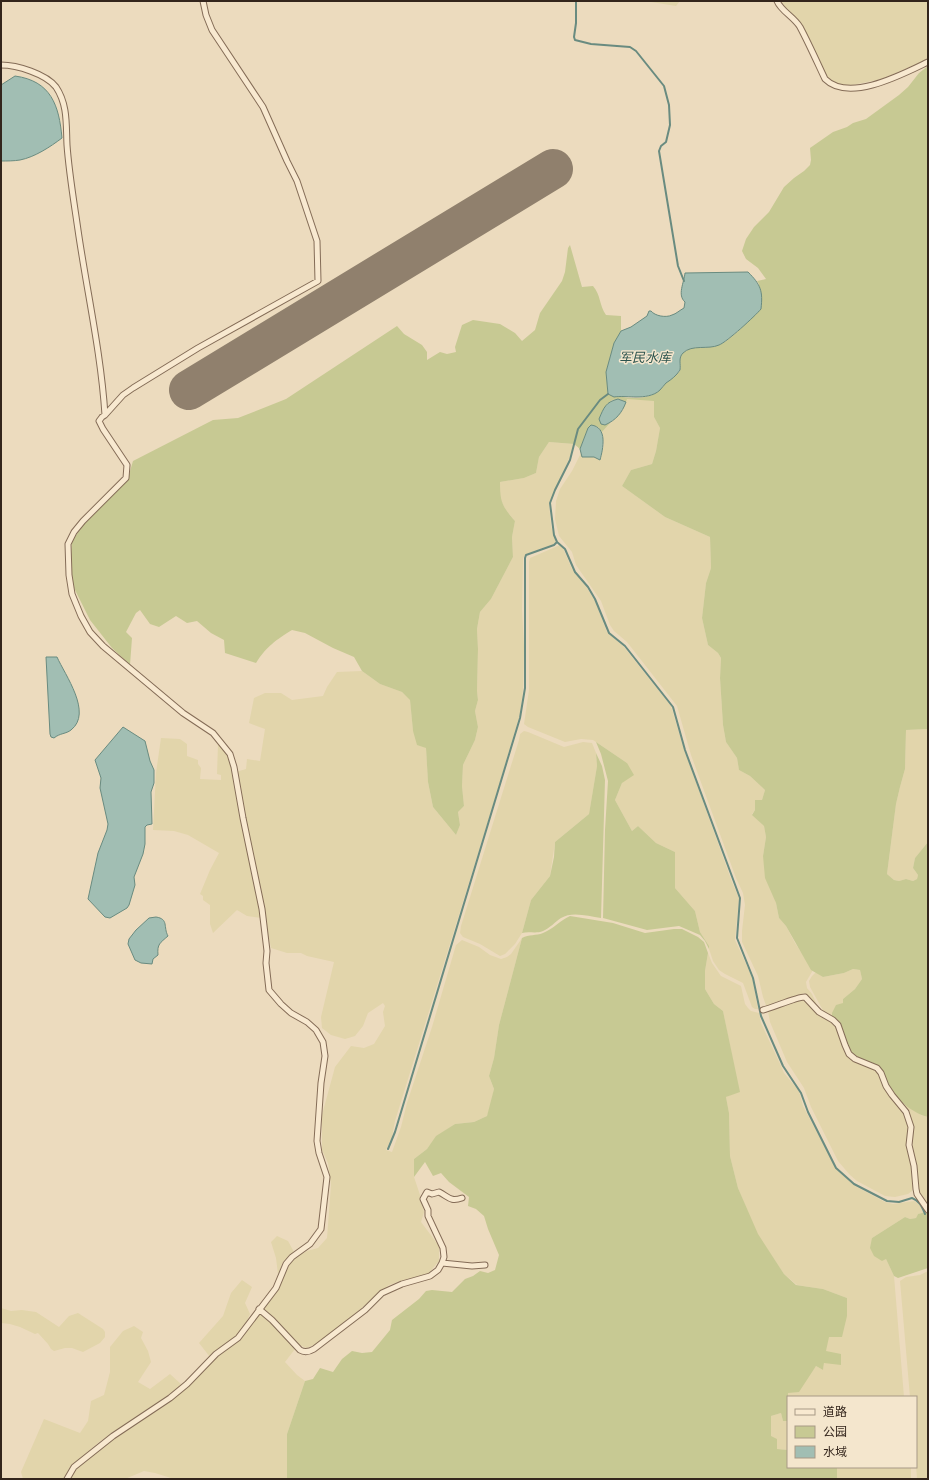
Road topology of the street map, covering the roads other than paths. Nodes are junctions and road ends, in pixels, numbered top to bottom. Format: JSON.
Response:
{"nodes":[{"id":1,"x":203,"y":1,"type":"edge"},
{"id":2,"x":777,"y":1,"type":"edge"},
{"id":3,"x":928,"y":62,"type":"edge"},
{"id":4,"x":1,"y":65,"type":"edge"},
{"id":5,"x":105,"y":415,"type":"junction"},
{"id":6,"x":763,"y":1010,"type":"dead end"},
{"id":7,"x":462,"y":1198,"type":"dead end"},
{"id":8,"x":928,"y":1210,"type":"edge"},
{"id":9,"x":442,"y":1263,"type":"junction"},
{"id":10,"x":485,"y":1265,"type":"dead end"},
{"id":11,"x":259,"y":1309,"type":"junction"},
{"id":12,"x":67,"y":1479,"type":"edge"}],
"edges":[{"from":1,"to":5,"type":"street"},
{"from":2,"to":3,"type":"street"},
{"from":4,"to":5,"type":"street"},
{"from":5,"to":11,"type":"street"},
{"from":6,"to":8,"type":"street"},
{"from":7,"to":9,"type":"street"},
{"from":9,"to":10,"type":"street"},
{"from":9,"to":11,"type":"street"},
{"from":11,"to":12,"type":"street"}]}
